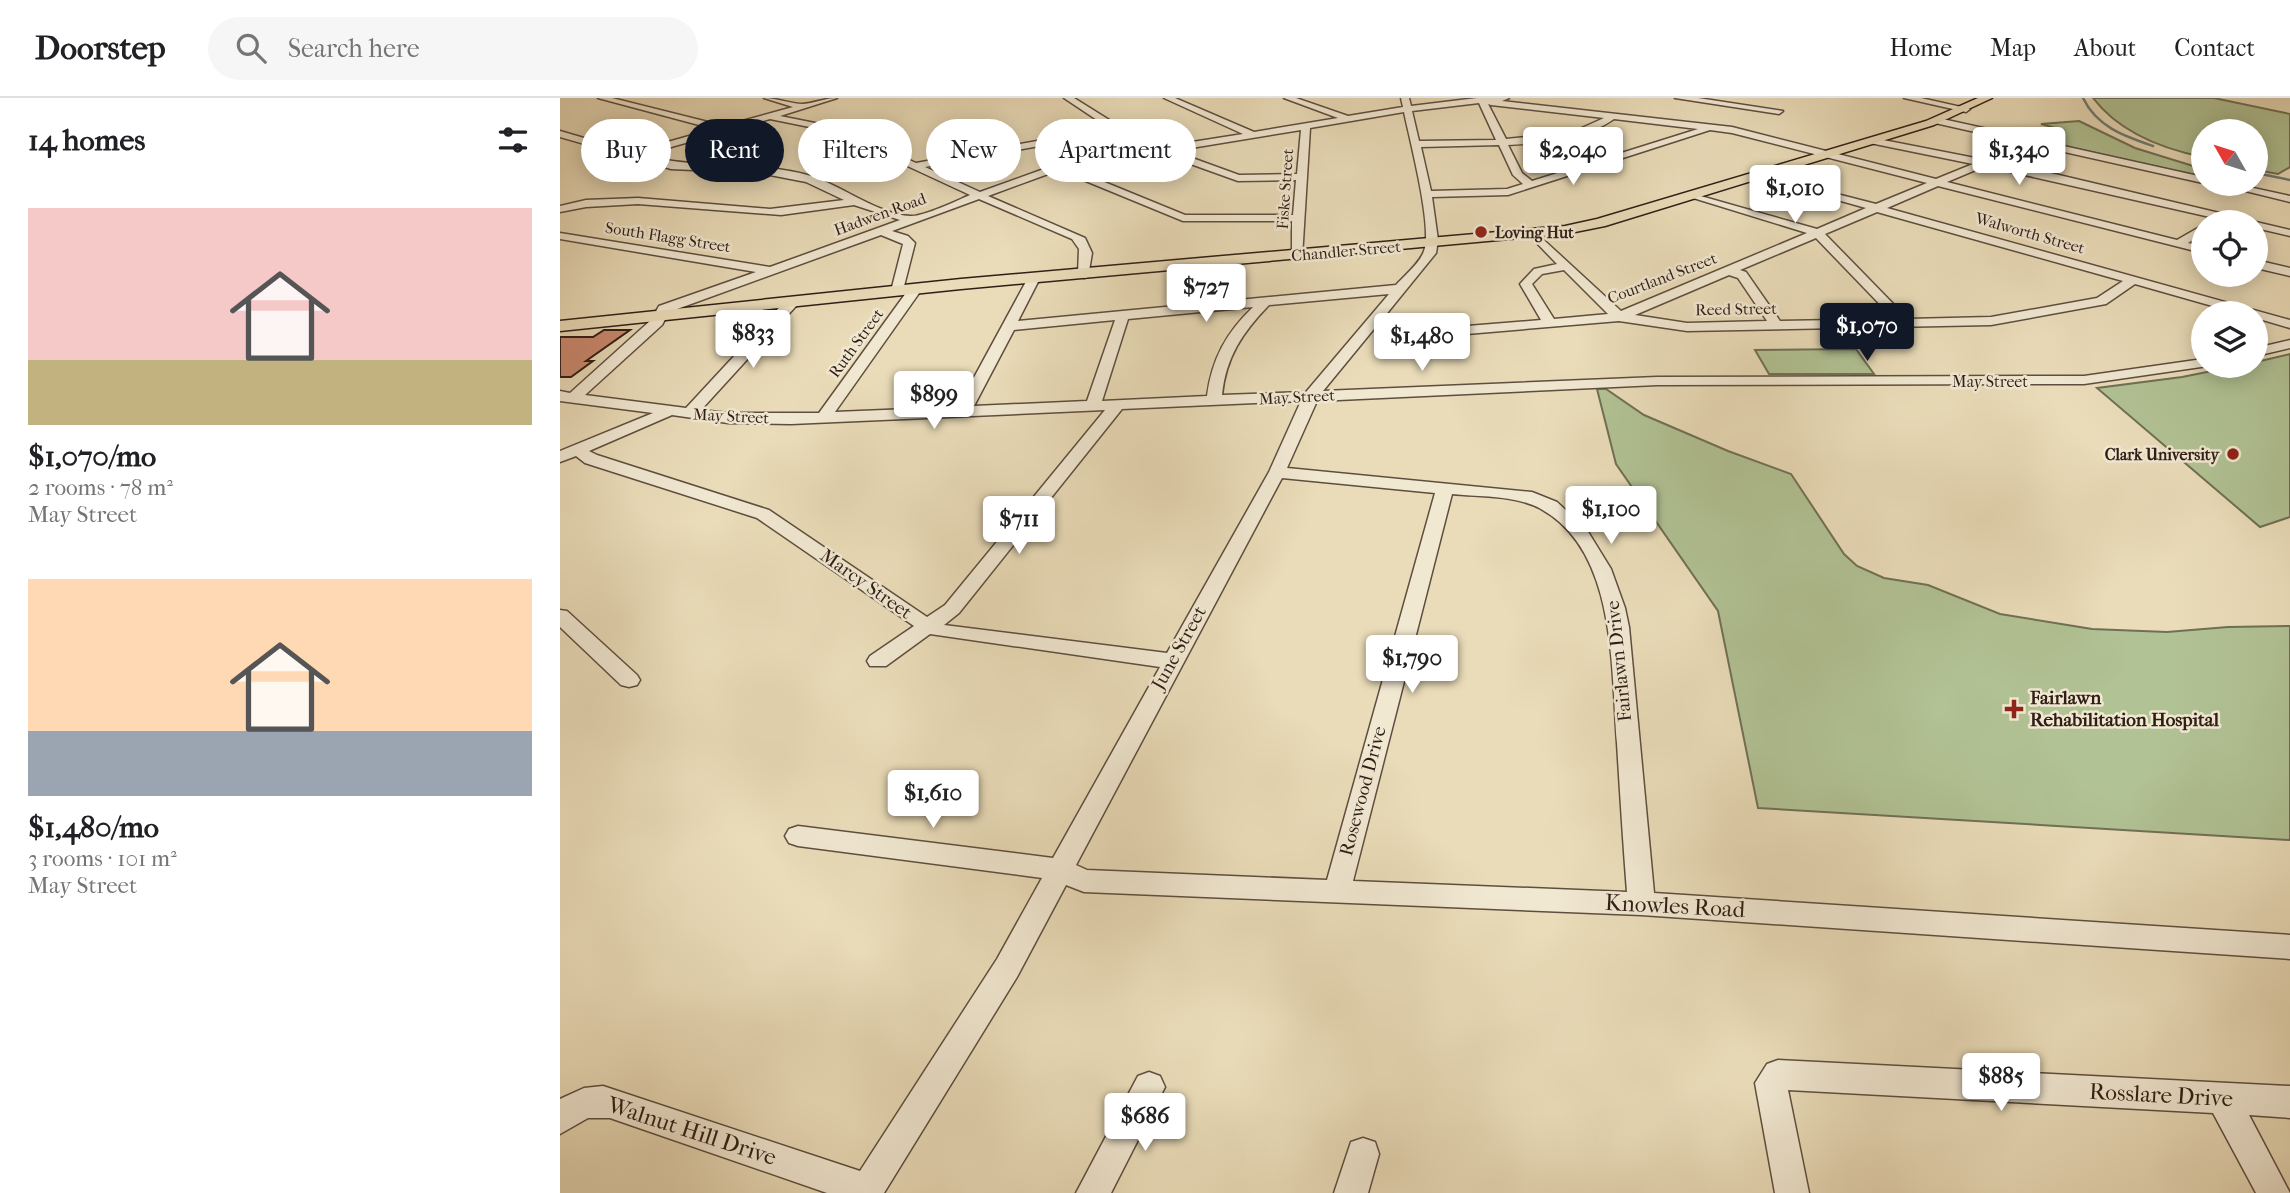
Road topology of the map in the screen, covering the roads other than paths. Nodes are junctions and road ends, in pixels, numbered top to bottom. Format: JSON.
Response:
{"nodes":[{"id":1,"x":602,"y":98,"type":"edge"},
{"id":2,"x":768,"y":98,"type":"edge"},
{"id":3,"x":832,"y":98,"type":"edge"},
{"id":4,"x":1068,"y":98,"type":"edge"},
{"id":5,"x":1168,"y":98,"type":"edge"},
{"id":6,"x":1505,"y":98,"type":"edge"},
{"id":7,"x":1679,"y":98,"type":"edge"},
{"id":8,"x":1908,"y":98,"type":"edge"},
{"id":9,"x":1987,"y":98,"type":"edge"},
{"id":10,"x":1295,"y":99,"type":"edge"},
{"id":11,"x":1481,"y":99,"type":"edge"},
{"id":12,"x":1717,"y":102,"type":"junction"},
{"id":13,"x":1406,"y":104,"type":"edge"},
{"id":14,"x":804,"y":106,"type":"junction"},
{"id":15,"x":1966,"y":109,"type":"junction"},
{"id":16,"x":1779,"y":111,"type":"dead end"},
{"id":17,"x":770,"y":116,"type":"junction"},
{"id":18,"x":1613,"y":116,"type":"junction"},
{"id":19,"x":685,"y":119,"type":"edge"},
{"id":20,"x":759,"y":119,"type":"edge"},
{"id":21,"x":1103,"y":119,"type":"edge"},
{"id":22,"x":1349,"y":119,"type":"junction"},
{"id":23,"x":1938,"y":121,"type":"junction"},
{"id":24,"x":1689,"y":123,"type":"junction"},
{"id":25,"x":1306,"y":125,"type":"junction"},
{"id":26,"x":1713,"y":127,"type":"junction"},
{"id":27,"x":560,"y":134,"type":"edge"},
{"id":28,"x":1251,"y":134,"type":"junction"},
{"id":29,"x":581,"y":140,"type":"edge"},
{"id":30,"x":1873,"y":141,"type":"junction"},
{"id":31,"x":1503,"y":142,"type":"junction"},
{"id":32,"x":1196,"y":143,"type":"edge"},
{"id":33,"x":1035,"y":144,"type":"edge"},
{"id":34,"x":1415,"y":144,"type":"junction"},
{"id":35,"x":1827,"y":154,"type":"junction"},
{"id":36,"x":1983,"y":163,"type":"junction"},
{"id":37,"x":1196,"y":164,"type":"edge"},
{"id":38,"x":671,"y":165,"type":"edge"},
{"id":39,"x":914,"y":166,"type":"junction"},
{"id":40,"x":1759,"y":175,"type":"junction"},
{"id":41,"x":1035,"y":176,"type":"edge"},
{"id":42,"x":1301,"y":177,"type":"junction"},
{"id":43,"x":2191,"y":177,"type":"edge"},
{"id":44,"x":1095,"y":182,"type":"edge"},
{"id":45,"x":1938,"y":183,"type":"junction"},
{"id":46,"x":1530,"y":185,"type":"junction"},
{"id":47,"x":1424,"y":194,"type":"junction"},
{"id":48,"x":2268,"y":194,"type":"edge"},
{"id":49,"x":1694,"y":195,"type":"junction"},
{"id":50,"x":979,"y":196,"type":"junction"},
{"id":51,"x":2253,"y":196,"type":"edge"},
{"id":52,"x":2290,"y":199,"type":"edge"},
{"id":53,"x":856,"y":201,"type":"junction"},
{"id":54,"x":2245,"y":201,"type":"dead end"},
{"id":55,"x":1877,"y":208,"type":"junction"},
{"id":56,"x":2235,"y":208,"type":"dead end"},
{"id":57,"x":560,"y":209,"type":"edge"},
{"id":58,"x":2232,"y":210,"type":"edge"},
{"id":59,"x":2191,"y":213,"type":"edge"},
{"id":60,"x":1298,"y":218,"type":"junction"},
{"id":61,"x":910,"y":220,"type":"junction"},
{"id":62,"x":2268,"y":228,"type":"edge"},
{"id":63,"x":880,"y":231,"type":"junction"},
{"id":64,"x":1818,"y":233,"type":"junction"},
{"id":65,"x":2290,"y":233,"type":"edge"},
{"id":66,"x":1534,"y":234,"type":"junction"},
{"id":67,"x":560,"y":236,"type":"edge"},
{"id":68,"x":2191,"y":236,"type":"edge"},
{"id":69,"x":1433,"y":243,"type":"junction"},
{"id":70,"x":2178,"y":244,"type":"junction"},
{"id":71,"x":2191,"y":247,"type":"edge"},
{"id":72,"x":1298,"y":255,"type":"junction"},
{"id":73,"x":1568,"y":266,"type":"junction"},
{"id":74,"x":2268,"y":267,"type":"edge"},
{"id":75,"x":771,"y":270,"type":"junction"},
{"id":76,"x":1730,"y":271,"type":"junction"},
{"id":77,"x":2290,"y":272,"type":"edge"},
{"id":78,"x":1084,"y":274,"type":"junction"},
{"id":79,"x":1034,"y":278,"type":"junction"},
{"id":80,"x":2133,"y":280,"type":"junction"},
{"id":81,"x":916,"y":289,"type":"junction"},
{"id":82,"x":1399,"y":289,"type":"junction"},
{"id":83,"x":897,"y":291,"type":"junction"},
{"id":84,"x":1266,"y":301,"type":"junction"},
{"id":85,"x":2208,"y":301,"type":"edge"},
{"id":86,"x":792,"y":302,"type":"junction"},
{"id":87,"x":659,"y":315,"type":"junction"},
{"id":88,"x":1123,"y":315,"type":"junction"},
{"id":89,"x":1619,"y":317,"type":"junction"},
{"id":90,"x":2268,"y":318,"type":"edge"},
{"id":91,"x":1375,"y":320,"type":"junction"},
{"id":92,"x":1549,"y":322,"type":"junction"},
{"id":93,"x":1905,"y":323,"type":"junction"},
{"id":94,"x":2290,"y":324,"type":"edge"},
{"id":95,"x":560,"y":326,"type":"edge"},
{"id":96,"x":1010,"y":326,"type":"junction"},
{"id":97,"x":1777,"y":326,"type":"junction"},
{"id":98,"x":2290,"y":344,"type":"edge"},
{"id":99,"x":2268,"y":349,"type":"edge"},
{"id":100,"x":2191,"y":365,"type":"edge"},
{"id":101,"x":1311,"y":396,"type":"junction"},
{"id":102,"x":566,"y":397,"type":"edge"},
{"id":103,"x":1214,"y":400,"type":"junction"},
{"id":104,"x":1093,"y":405,"type":"junction"},
{"id":105,"x":1117,"y":405,"type":"junction"},
{"id":106,"x":964,"y":411,"type":"junction"},
{"id":107,"x":668,"y":412,"type":"junction"},
{"id":108,"x":689,"y":414,"type":"junction"},
{"id":109,"x":824,"y":417,"type":"junction"},
{"id":110,"x":569,"y":454,"type":"edge"},
{"id":111,"x":1277,"y":471,"type":"junction"},
{"id":112,"x":1445,"y":489,"type":"junction"},
{"id":113,"x":560,"y":616,"type":"edge"},
{"id":114,"x":928,"y":626,"type":"junction"},
{"id":115,"x":878,"y":661,"type":"dead end"},
{"id":116,"x":1172,"y":661,"type":"junction"},
{"id":117,"x":629,"y":680,"type":"dead end"},
{"id":118,"x":798,"y":836,"type":"dead end"},
{"id":119,"x":1061,"y":870,"type":"junction"},
{"id":120,"x":1336,"y":891,"type":"junction"},
{"id":121,"x":1641,"y":904,"type":"junction"},
{"id":122,"x":2290,"y":947,"type":"edge"},
{"id":123,"x":1149,"y":1087,"type":"dead end"},
{"id":124,"x":2222,"y":1098,"type":"junction"},
{"id":125,"x":2290,"y":1102,"type":"edge"},
{"id":126,"x":560,"y":1118,"type":"edge"},
{"id":127,"x":1363,"y":1154,"type":"dead end"},
{"id":128,"x":866,"y":1192,"type":"edge"},
{"id":129,"x":1093,"y":1193,"type":"edge"},
{"id":130,"x":1351,"y":1193,"type":"edge"},
{"id":131,"x":1792,"y":1193,"type":"edge"},
{"id":132,"x":2274,"y":1193,"type":"edge"}],
"edges":[{"from":1,"to":19,"type":"street"},
{"from":2,"to":14,"type":"street"},
{"from":3,"to":14,"type":"street"},
{"from":4,"to":21,"type":"street"},
{"from":5,"to":28,"type":"street"},
{"from":6,"to":11,"type":"street"},
{"from":7,"to":12,"type":"street"},
{"from":8,"to":15,"type":"street"},
{"from":9,"to":15,"type":"main road","name":"Chandler Street"},
{"from":10,"to":22,"type":"street"},
{"from":11,"to":13,"type":"street","name":"Hadwen Road"},
{"from":11,"to":18,"type":"street"},
{"from":11,"to":31,"type":"street"},
{"from":12,"to":16,"type":"street"},
{"from":12,"to":24,"type":"street"},
{"from":13,"to":22,"type":"street","name":"Hadwen Road"},
{"from":13,"to":34,"type":"street"},
{"from":14,"to":17,"type":"street"},
{"from":15,"to":23,"type":"main road","name":"Chandler Street"},
{"from":17,"to":20,"type":"street"},
{"from":17,"to":39,"type":"street"},
{"from":18,"to":24,"type":"street"},
{"from":18,"to":31,"type":"street"},
{"from":22,"to":25,"type":"street","name":"Hadwen Road"},
{"from":23,"to":30,"type":"main road","name":"Chandler Street"},
{"from":23,"to":43,"type":"street"},
{"from":24,"to":26,"type":"street"},
{"from":25,"to":28,"type":"street","name":"Hadwen Road"},
{"from":25,"to":42,"type":"street","name":"Fiske Street"},
{"from":26,"to":35,"type":"street"},
{"from":26,"to":46,"type":"street"},
{"from":27,"to":29,"type":"street"},
{"from":28,"to":32,"type":"street","name":"Hadwen Road"},
{"from":30,"to":35,"type":"main road","name":"Chandler Street"},
{"from":30,"to":36,"type":"street"},
{"from":31,"to":34,"type":"street"},
{"from":31,"to":46,"type":"street"},
{"from":33,"to":39,"type":"street"},
{"from":34,"to":47,"type":"street"},
{"from":35,"to":40,"type":"main road","name":"Chandler Street"},
{"from":35,"to":45,"type":"street"},
{"from":36,"to":45,"type":"street","name":"Courtland Street"},
{"from":36,"to":59,"type":"street"},
{"from":37,"to":42,"type":"street"},
{"from":38,"to":53,"type":"street"},
{"from":39,"to":50,"type":"street"},
{"from":40,"to":49,"type":"main road","name":"Chandler Street"},
{"from":40,"to":55,"type":"street","name":"Walworth Street"},
{"from":41,"to":50,"type":"street","name":"Hadwen Road"},
{"from":42,"to":60,"type":"street","name":"Fiske Street"},
{"from":44,"to":60,"type":"street"},
{"from":45,"to":55,"type":"street","name":"Courtland Street"},
{"from":45,"to":70,"type":"street"},
{"from":46,"to":47,"type":"street"},
{"from":47,"to":69,"type":"street"},
{"from":48,"to":52,"type":"street"},
{"from":49,"to":64,"type":"street"},
{"from":49,"to":66,"type":"main road","name":"Chandler Street"},
{"from":50,"to":61,"type":"street","name":"Hadwen Road"},
{"from":50,"to":78,"type":"street"},
{"from":51,"to":54,"type":"street"},
{"from":53,"to":57,"type":"street"},
{"from":53,"to":61,"type":"street"},
{"from":55,"to":64,"type":"street","name":"Courtland Street"},
{"from":55,"to":80,"type":"street","name":"Walworth Street"},
{"from":56,"to":58,"type":"street"},
{"from":60,"to":72,"type":"street","name":"Fiske Street"},
{"from":61,"to":63,"type":"street","name":"Hadwen Road"},
{"from":62,"to":65,"type":"street"},
{"from":63,"to":75,"type":"street","name":"Hadwen Road"},
{"from":63,"to":83,"type":"street"},
{"from":64,"to":76,"type":"street","name":"Courtland Street"},
{"from":64,"to":93,"type":"street"},
{"from":66,"to":69,"type":"main road","name":"Chandler Street"},
{"from":66,"to":73,"type":"street"},
{"from":67,"to":75,"type":"street","name":"South Flagg Street"},
{"from":68,"to":70,"type":"street"},
{"from":69,"to":72,"type":"main road","name":"Chandler Street"},
{"from":69,"to":82,"type":"street","name":"June Street"},
{"from":70,"to":71,"type":"street"},
{"from":72,"to":78,"type":"main road","name":"Chandler Street"},
{"from":73,"to":89,"type":"street"},
{"from":73,"to":92,"type":"street"},
{"from":74,"to":77,"type":"street"},
{"from":75,"to":87,"type":"street","name":"Hadwen Road"},
{"from":76,"to":89,"type":"street","name":"Courtland Street"},
{"from":76,"to":97,"type":"street"},
{"from":78,"to":79,"type":"main road","name":"Chandler Street"},
{"from":79,"to":81,"type":"main road","name":"Chandler Street"},
{"from":79,"to":96,"type":"street"},
{"from":80,"to":85,"type":"street","name":"Walworth Street"},
{"from":80,"to":93,"type":"street","name":"Reed Street"},
{"from":81,"to":83,"type":"main road","name":"Chandler Street"},
{"from":81,"to":109,"type":"street","name":"Ruth Street"},
{"from":82,"to":84,"type":"street"},
{"from":82,"to":91,"type":"street","name":"June Street"},
{"from":83,"to":86,"type":"main road","name":"Chandler Street"},
{"from":84,"to":88,"type":"street"},
{"from":84,"to":103,"type":"street"},
{"from":86,"to":87,"type":"main road","name":"Chandler Street"},
{"from":86,"to":108,"type":"street"},
{"from":87,"to":95,"type":"main road","name":"Chandler Street"},
{"from":87,"to":102,"type":"street","name":"Hadwen Road"},
{"from":88,"to":96,"type":"street"},
{"from":88,"to":104,"type":"street"},
{"from":89,"to":92,"type":"street","name":"Courtland Street"},
{"from":89,"to":97,"type":"street","name":"Reed Street"},
{"from":90,"to":94,"type":"street","name":"Walworth Street"},
{"from":91,"to":92,"type":"street","name":"Courtland Street"},
{"from":91,"to":101,"type":"street","name":"June Street"},
{"from":93,"to":97,"type":"street","name":"Reed Street"},
{"from":96,"to":106,"type":"street"},
{"from":98,"to":99,"type":"street"},
{"from":100,"to":101,"type":"street","name":"May Street"},
{"from":101,"to":103,"type":"street","name":"May Street"},
{"from":101,"to":111,"type":"street","name":"June Street"},
{"from":102,"to":107,"type":"street","name":"May Street"},
{"from":103,"to":105,"type":"street","name":"May Street"},
{"from":104,"to":105,"type":"street","name":"May Street"},
{"from":104,"to":106,"type":"street","name":"May Street"},
{"from":105,"to":114,"type":"street"},
{"from":106,"to":109,"type":"street","name":"May Street"},
{"from":107,"to":108,"type":"street","name":"May Street"},
{"from":107,"to":110,"type":"street"},
{"from":108,"to":109,"type":"street","name":"May Street"},
{"from":110,"to":114,"type":"street","name":"Marcy Street"},
{"from":111,"to":112,"type":"street","name":"Fairlawn Drive"},
{"from":111,"to":116,"type":"street","name":"June Street"},
{"from":112,"to":120,"type":"street","name":"Rosewood Drive"},
{"from":112,"to":121,"type":"street","name":"Fairlawn Drive"},
{"from":113,"to":117,"type":"street"},
{"from":114,"to":115,"type":"street"},
{"from":114,"to":116,"type":"street","name":"Marcy Street"},
{"from":116,"to":119,"type":"street","name":"June Street"},
{"from":118,"to":119,"type":"street","name":"Knowles Road"},
{"from":119,"to":120,"type":"street","name":"Knowles Road"},
{"from":119,"to":128,"type":"street","name":"June Street"},
{"from":120,"to":121,"type":"street","name":"Knowles Road"},
{"from":121,"to":122,"type":"street","name":"Knowles Road"},
{"from":123,"to":129,"type":"street"},
{"from":124,"to":125,"type":"street","name":"Rosslare Drive"},
{"from":124,"to":131,"type":"street","name":"Rosslare Drive"},
{"from":124,"to":132,"type":"street"},
{"from":126,"to":128,"type":"street","name":"Walnut Hill Drive"},
{"from":127,"to":130,"type":"street"}]}
